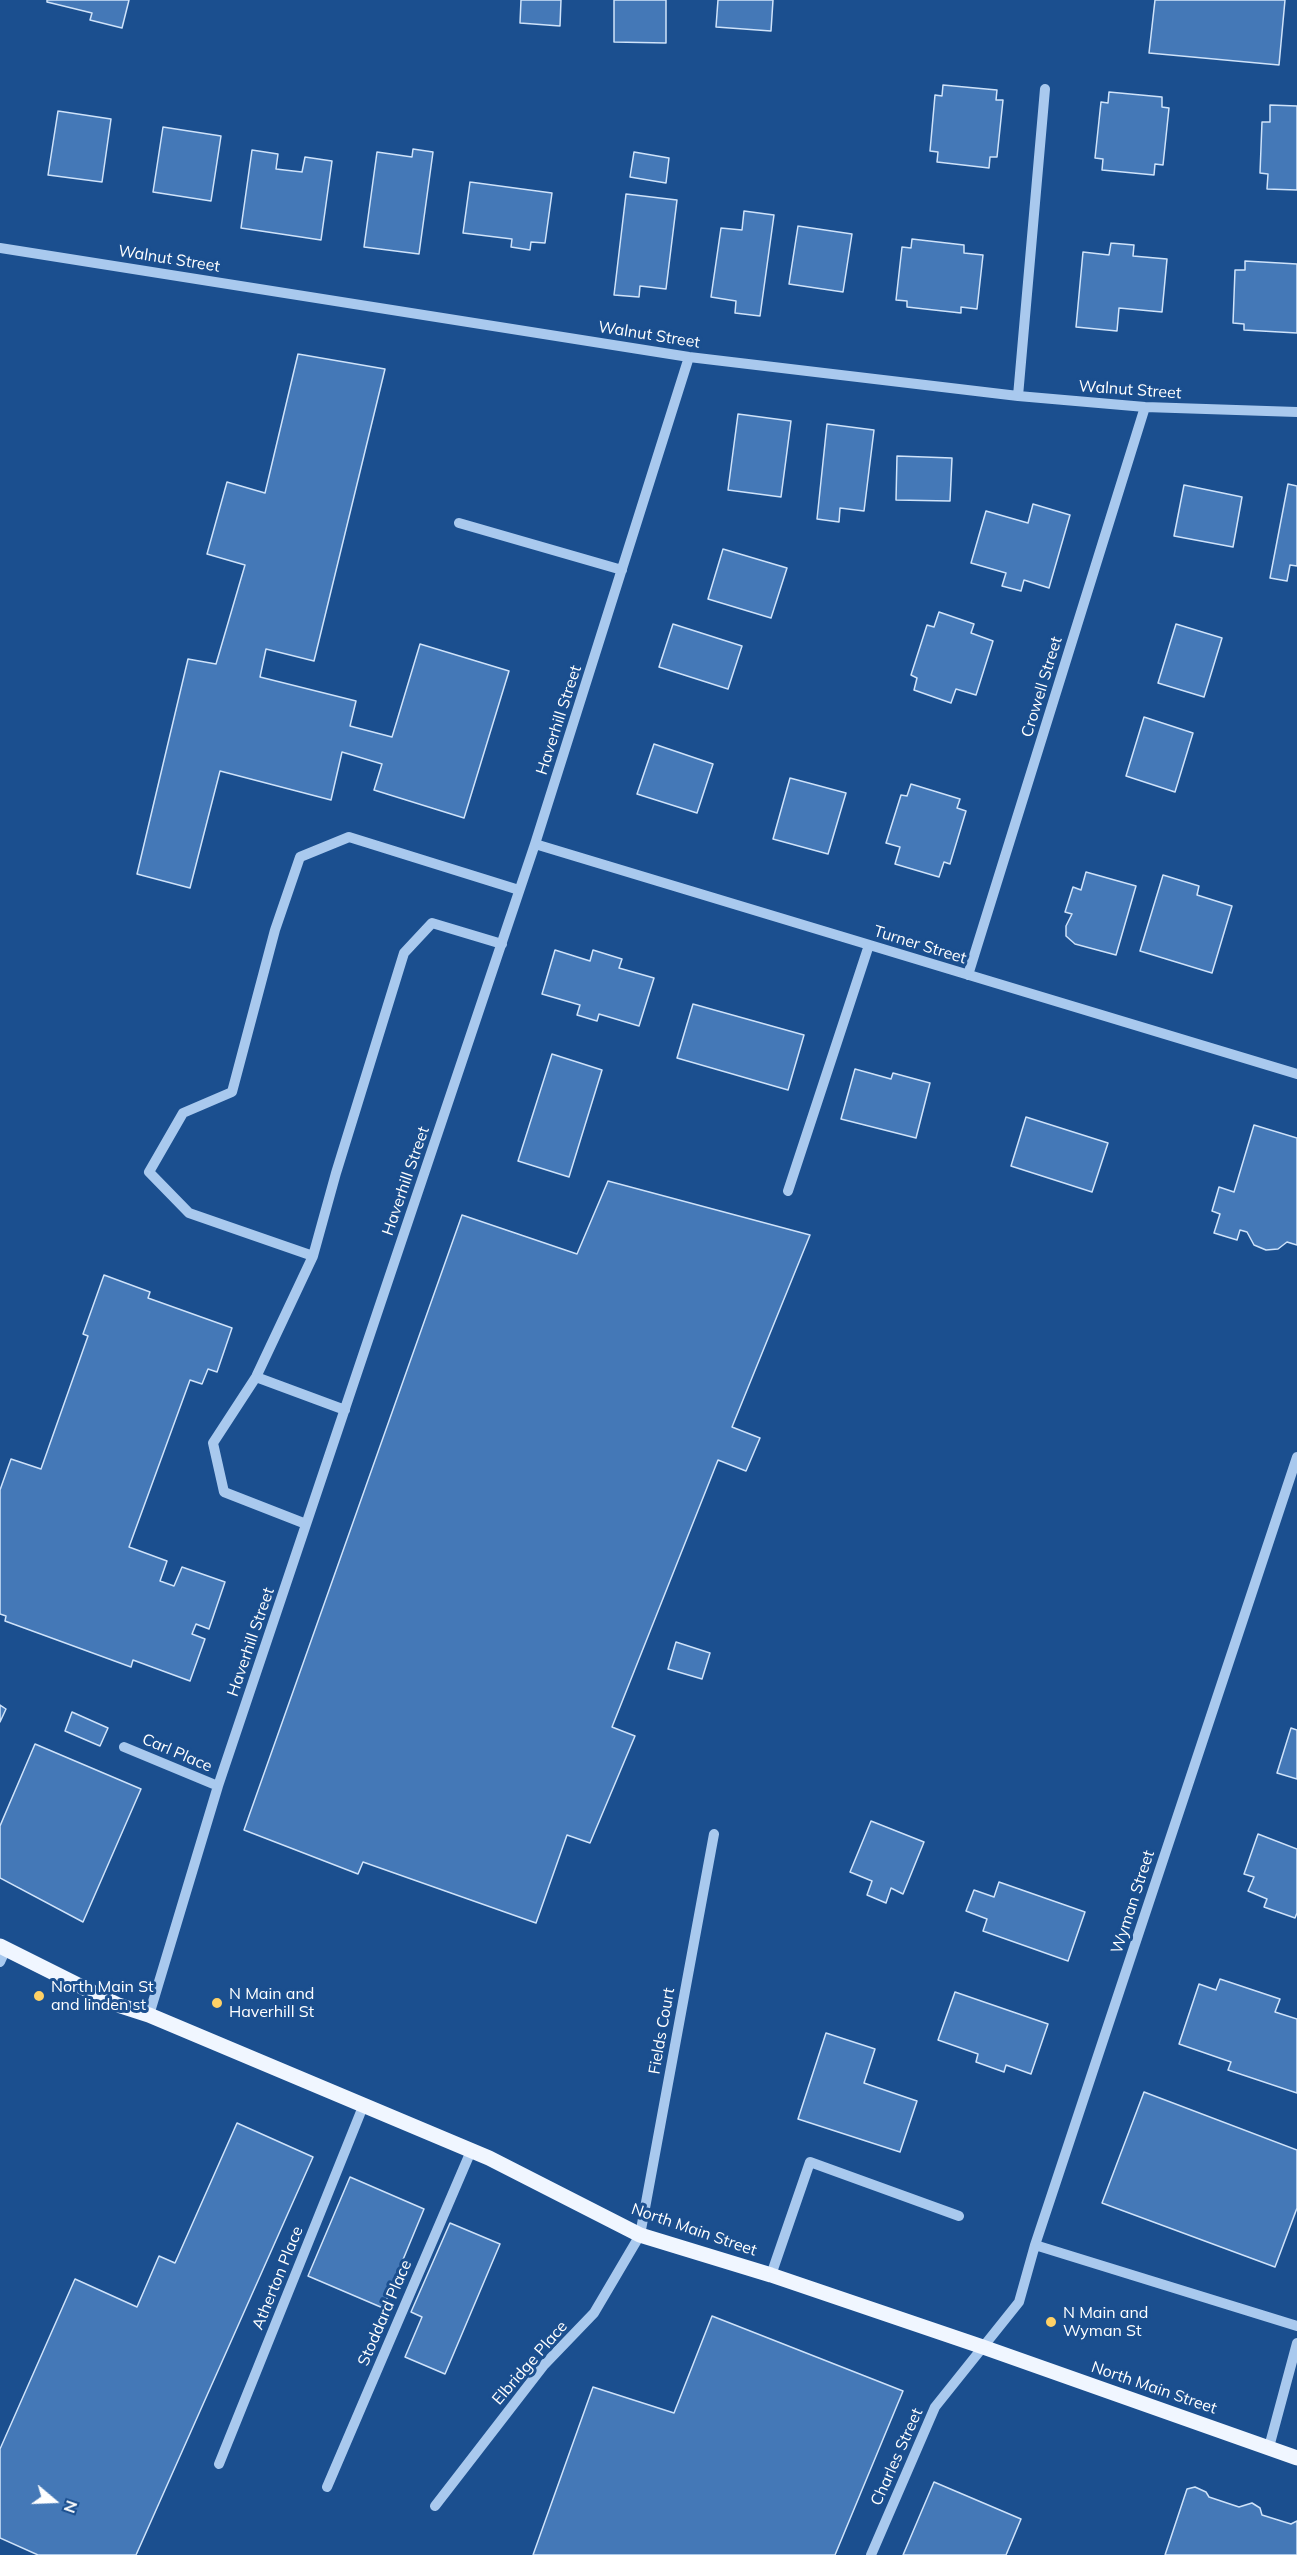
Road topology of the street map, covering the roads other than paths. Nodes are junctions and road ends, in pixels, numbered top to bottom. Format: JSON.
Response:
{"nodes":[{"id":1,"x":1045,"y":88,"type":"dead end"},
{"id":2,"x":0,"y":248,"type":"edge"},
{"id":3,"x":689,"y":357,"type":"junction"},
{"id":4,"x":1018,"y":396,"type":"junction"},
{"id":5,"x":1145,"y":407,"type":"junction"},
{"id":6,"x":1297,"y":412,"type":"edge"},
{"id":7,"x":459,"y":523,"type":"dead end"},
{"id":8,"x":622,"y":570,"type":"junction"},
{"id":9,"x":535,"y":844,"type":"junction"},
{"id":10,"x":519,"y":890,"type":"junction"},
{"id":11,"x":501,"y":944,"type":"junction"},
{"id":12,"x":869,"y":945,"type":"junction"},
{"id":13,"x":968,"y":975,"type":"junction"},
{"id":14,"x":1297,"y":1074,"type":"edge"},
{"id":15,"x":788,"y":1191,"type":"dead end"},
{"id":16,"x":313,"y":1256,"type":"junction"},
{"id":17,"x":256,"y":1377,"type":"junction"},
{"id":18,"x":345,"y":1410,"type":"junction"},
{"id":19,"x":1297,"y":1457,"type":"edge"},
{"id":20,"x":306,"y":1524,"type":"junction"},
{"id":21,"x":124,"y":1747,"type":"dead end"},
{"id":22,"x":218,"y":1786,"type":"junction"},
{"id":23,"x":714,"y":1834,"type":"dead end"},
{"id":24,"x":2,"y":1952,"type":"edge"},
{"id":25,"x":149,"y":2015,"type":"junction"},
{"id":26,"x":364,"y":2104,"type":"junction"},
{"id":27,"x":471,"y":2151,"type":"junction"},
{"id":28,"x":959,"y":2216,"type":"dead end"},
{"id":29,"x":640,"y":2235,"type":"junction"},
{"id":30,"x":1035,"y":2245,"type":"junction"},
{"id":31,"x":771,"y":2275,"type":"junction"},
{"id":32,"x":1297,"y":2326,"type":"edge"},
{"id":33,"x":1297,"y":2343,"type":"edge"},
{"id":34,"x":983,"y":2347,"type":"junction"},
{"id":35,"x":1269,"y":2447,"type":"junction"},
{"id":36,"x":1297,"y":2458,"type":"edge"},
{"id":37,"x":219,"y":2464,"type":"dead end"},
{"id":38,"x":327,"y":2487,"type":"dead end"},
{"id":39,"x":435,"y":2506,"type":"dead end"},
{"id":40,"x":871,"y":2555,"type":"edge"}],
"edges":[{"from":1,"to":4,"type":"street"},
{"from":2,"to":3,"type":"street","name":"Walnut Street"},
{"from":3,"to":4,"type":"street","name":"Walnut Street"},
{"from":3,"to":8,"type":"street","name":"Haverhill Street"},
{"from":4,"to":5,"type":"street","name":"Walnut Street"},
{"from":5,"to":6,"type":"street","name":"Walnut Street"},
{"from":5,"to":13,"type":"street","name":"Crowell Street"},
{"from":7,"to":8,"type":"street"},
{"from":8,"to":9,"type":"street","name":"Haverhill Street"},
{"from":9,"to":10,"type":"street","name":"Haverhill Street"},
{"from":9,"to":12,"type":"street","name":"Turner Street"},
{"from":10,"to":11,"type":"street","name":"Haverhill Street"},
{"from":10,"to":16,"type":"street"},
{"from":11,"to":16,"type":"street"},
{"from":11,"to":18,"type":"street","name":"Haverhill Street"},
{"from":12,"to":13,"type":"street","name":"Turner Street"},
{"from":12,"to":15,"type":"street"},
{"from":13,"to":14,"type":"street","name":"Turner Street"},
{"from":16,"to":17,"type":"street"},
{"from":17,"to":18,"type":"street"},
{"from":17,"to":20,"type":"street"},
{"from":18,"to":20,"type":"street","name":"Haverhill Street"},
{"from":19,"to":30,"type":"street","name":"Wyman Street"},
{"from":20,"to":22,"type":"street","name":"Haverhill Street"},
{"from":21,"to":22,"type":"street","name":"Carl Place"},
{"from":22,"to":25,"type":"street","name":"Haverhill Street"},
{"from":23,"to":29,"type":"street","name":"Fields Court"},
{"from":24,"to":25,"type":"main road","name":"North Main Street"},
{"from":25,"to":26,"type":"main road","name":"North Main Street"},
{"from":26,"to":27,"type":"main road","name":"North Main Street"},
{"from":26,"to":37,"type":"street","name":"Atherton Place"},
{"from":27,"to":29,"type":"main road","name":"North Main Street"},
{"from":27,"to":38,"type":"street","name":"Stoddard Place"},
{"from":28,"to":31,"type":"street"},
{"from":29,"to":31,"type":"main road","name":"North Main Street"},
{"from":29,"to":39,"type":"street","name":"Elbridge Place"},
{"from":30,"to":32,"type":"street"},
{"from":30,"to":34,"type":"street","name":"Wyman Street"},
{"from":31,"to":34,"type":"main road","name":"North Main Street"},
{"from":33,"to":35,"type":"street"},
{"from":34,"to":35,"type":"main road","name":"North Main Street"},
{"from":34,"to":40,"type":"street","name":"Charles Street"},
{"from":35,"to":36,"type":"main road","name":"North Main Street"}]}
